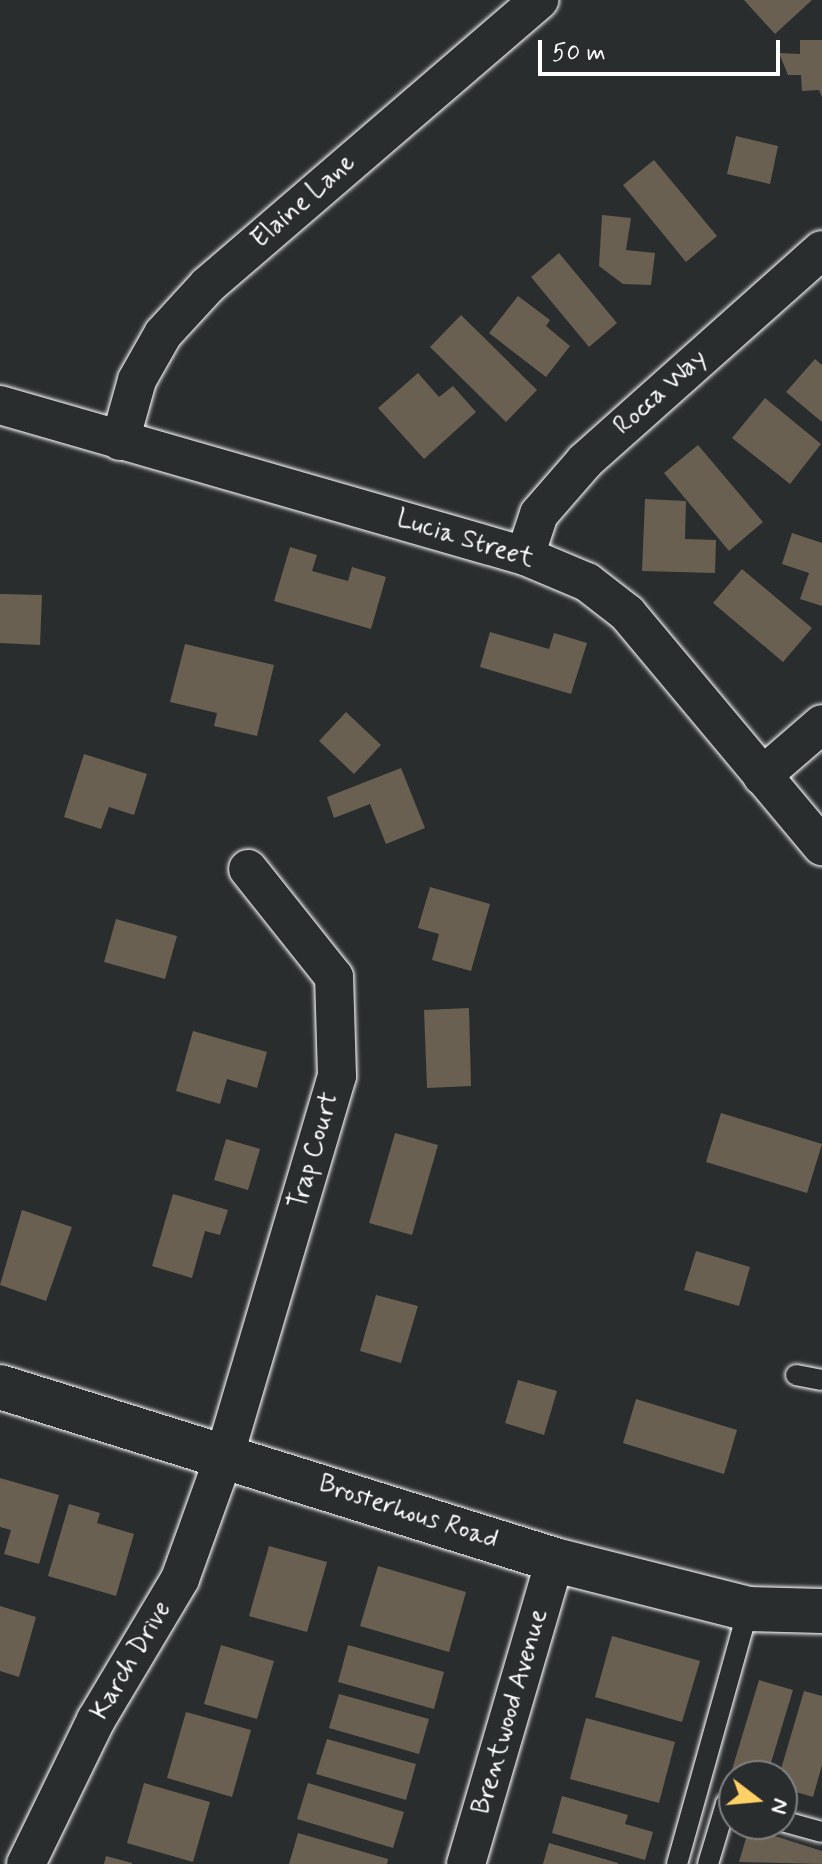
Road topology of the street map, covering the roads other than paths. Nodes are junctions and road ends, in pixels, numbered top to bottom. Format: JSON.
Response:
{"nodes":[{"id":1,"x":539,"y":0,"type":"edge"},
{"id":2,"x":822,"y":250,"type":"edge"},
{"id":3,"x":0,"y":405,"type":"edge"},
{"id":4,"x":120,"y":441,"type":"junction"},
{"id":5,"x":525,"y":556,"type":"junction"},
{"id":6,"x":822,"y":724,"type":"edge"},
{"id":7,"x":762,"y":776,"type":"junction"},
{"id":8,"x":822,"y":846,"type":"edge"},
{"id":9,"x":248,"y":869,"type":"dead end"},
{"id":10,"x":796,"y":1375,"type":"dead end"},
{"id":11,"x":822,"y":1380,"type":"edge"},
{"id":12,"x":0,"y":1387,"type":"edge"},
{"id":13,"x":225,"y":1454,"type":"junction"},
{"id":14,"x":555,"y":1560,"type":"junction"},
{"id":15,"x":748,"y":1609,"type":"junction"},
{"id":16,"x":822,"y":1611,"type":"edge"},
{"id":17,"x":798,"y":1825,"type":"edge"},
{"id":18,"x":718,"y":1831,"type":"edge"},
{"id":19,"x":822,"y":1832,"type":"edge"},
{"id":20,"x":26,"y":1864,"type":"edge"},
{"id":21,"x":466,"y":1864,"type":"edge"},
{"id":22,"x":677,"y":1864,"type":"edge"},
{"id":23,"x":708,"y":1864,"type":"edge"}],
"edges":[{"from":1,"to":4,"type":"street","name":"Elaine Lane"},
{"from":2,"to":5,"type":"street","name":"Rocca Way"},
{"from":3,"to":4,"type":"street","name":"Lucia Street"},
{"from":4,"to":5,"type":"street","name":"Lucia Street"},
{"from":5,"to":7,"type":"street","name":"Lucia Street"},
{"from":6,"to":7,"type":"street"},
{"from":7,"to":8,"type":"street","name":"Lucia Street"},
{"from":9,"to":13,"type":"street","name":"Trap Court"},
{"from":10,"to":11,"type":"lane"},
{"from":12,"to":13,"type":"street","name":"Brosterhous Road"},
{"from":13,"to":14,"type":"street","name":"Brosterhous Road"},
{"from":13,"to":20,"type":"street","name":"Karch Drive"},
{"from":14,"to":15,"type":"street","name":"Brosterhous Road"},
{"from":14,"to":21,"type":"street","name":"Brentwood Avenue"},
{"from":15,"to":16,"type":"street","name":"Brosterhous Road"},
{"from":15,"to":22,"type":"lane"},
{"from":17,"to":19,"type":"lane"},
{"from":18,"to":23,"type":"lane"}]}
